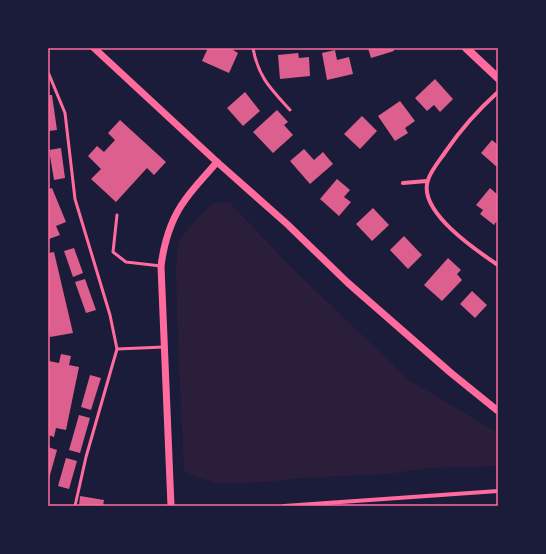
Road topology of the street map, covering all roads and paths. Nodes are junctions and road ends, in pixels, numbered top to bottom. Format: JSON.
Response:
{"nodes":[{"id":1,"x":94,"y":48,"type":"edge"},
{"id":2,"x":253,"y":48,"type":"edge"},
{"id":3,"x":466,"y":48,"type":"edge"},
{"id":4,"x":48,"y":72,"type":"edge"},
{"id":5,"x":498,"y":78,"type":"edge"},
{"id":6,"x":498,"y":92,"type":"edge"},
{"id":7,"x":290,"y":110,"type":"dead end"},
{"id":8,"x":216,"y":162,"type":"junction"},
{"id":9,"x":427,"y":181,"type":"junction"},
{"id":10,"x":403,"y":183,"type":"dead end"},
{"id":11,"x":117,"y":215,"type":"dead end"},
{"id":12,"x":498,"y":265,"type":"edge"},
{"id":13,"x":161,"y":266,"type":"junction"},
{"id":14,"x":164,"y":347,"type":"junction"},
{"id":15,"x":117,"y":349,"type":"junction"},
{"id":16,"x":498,"y":411,"type":"edge"},
{"id":17,"x":498,"y":491,"type":"edge"},
{"id":18,"x":75,"y":506,"type":"edge"},
{"id":19,"x":171,"y":506,"type":"edge"},
{"id":20,"x":284,"y":506,"type":"edge"}],
"edges":[{"from":1,"to":8,"type":"street"},
{"from":2,"to":7,"type":"lane"},
{"from":3,"to":5,"type":"main road"},
{"from":4,"to":15,"type":"lane"},
{"from":6,"to":9,"type":"street"},
{"from":8,"to":13,"type":"street"},
{"from":8,"to":16,"type":"street"},
{"from":9,"to":10,"type":"street"},
{"from":9,"to":12,"type":"street"},
{"from":11,"to":13,"type":"lane"},
{"from":13,"to":14,"type":"street"},
{"from":14,"to":15,"type":"lane"},
{"from":14,"to":19,"type":"street"},
{"from":15,"to":18,"type":"lane"},
{"from":17,"to":20,"type":"street"}]}
